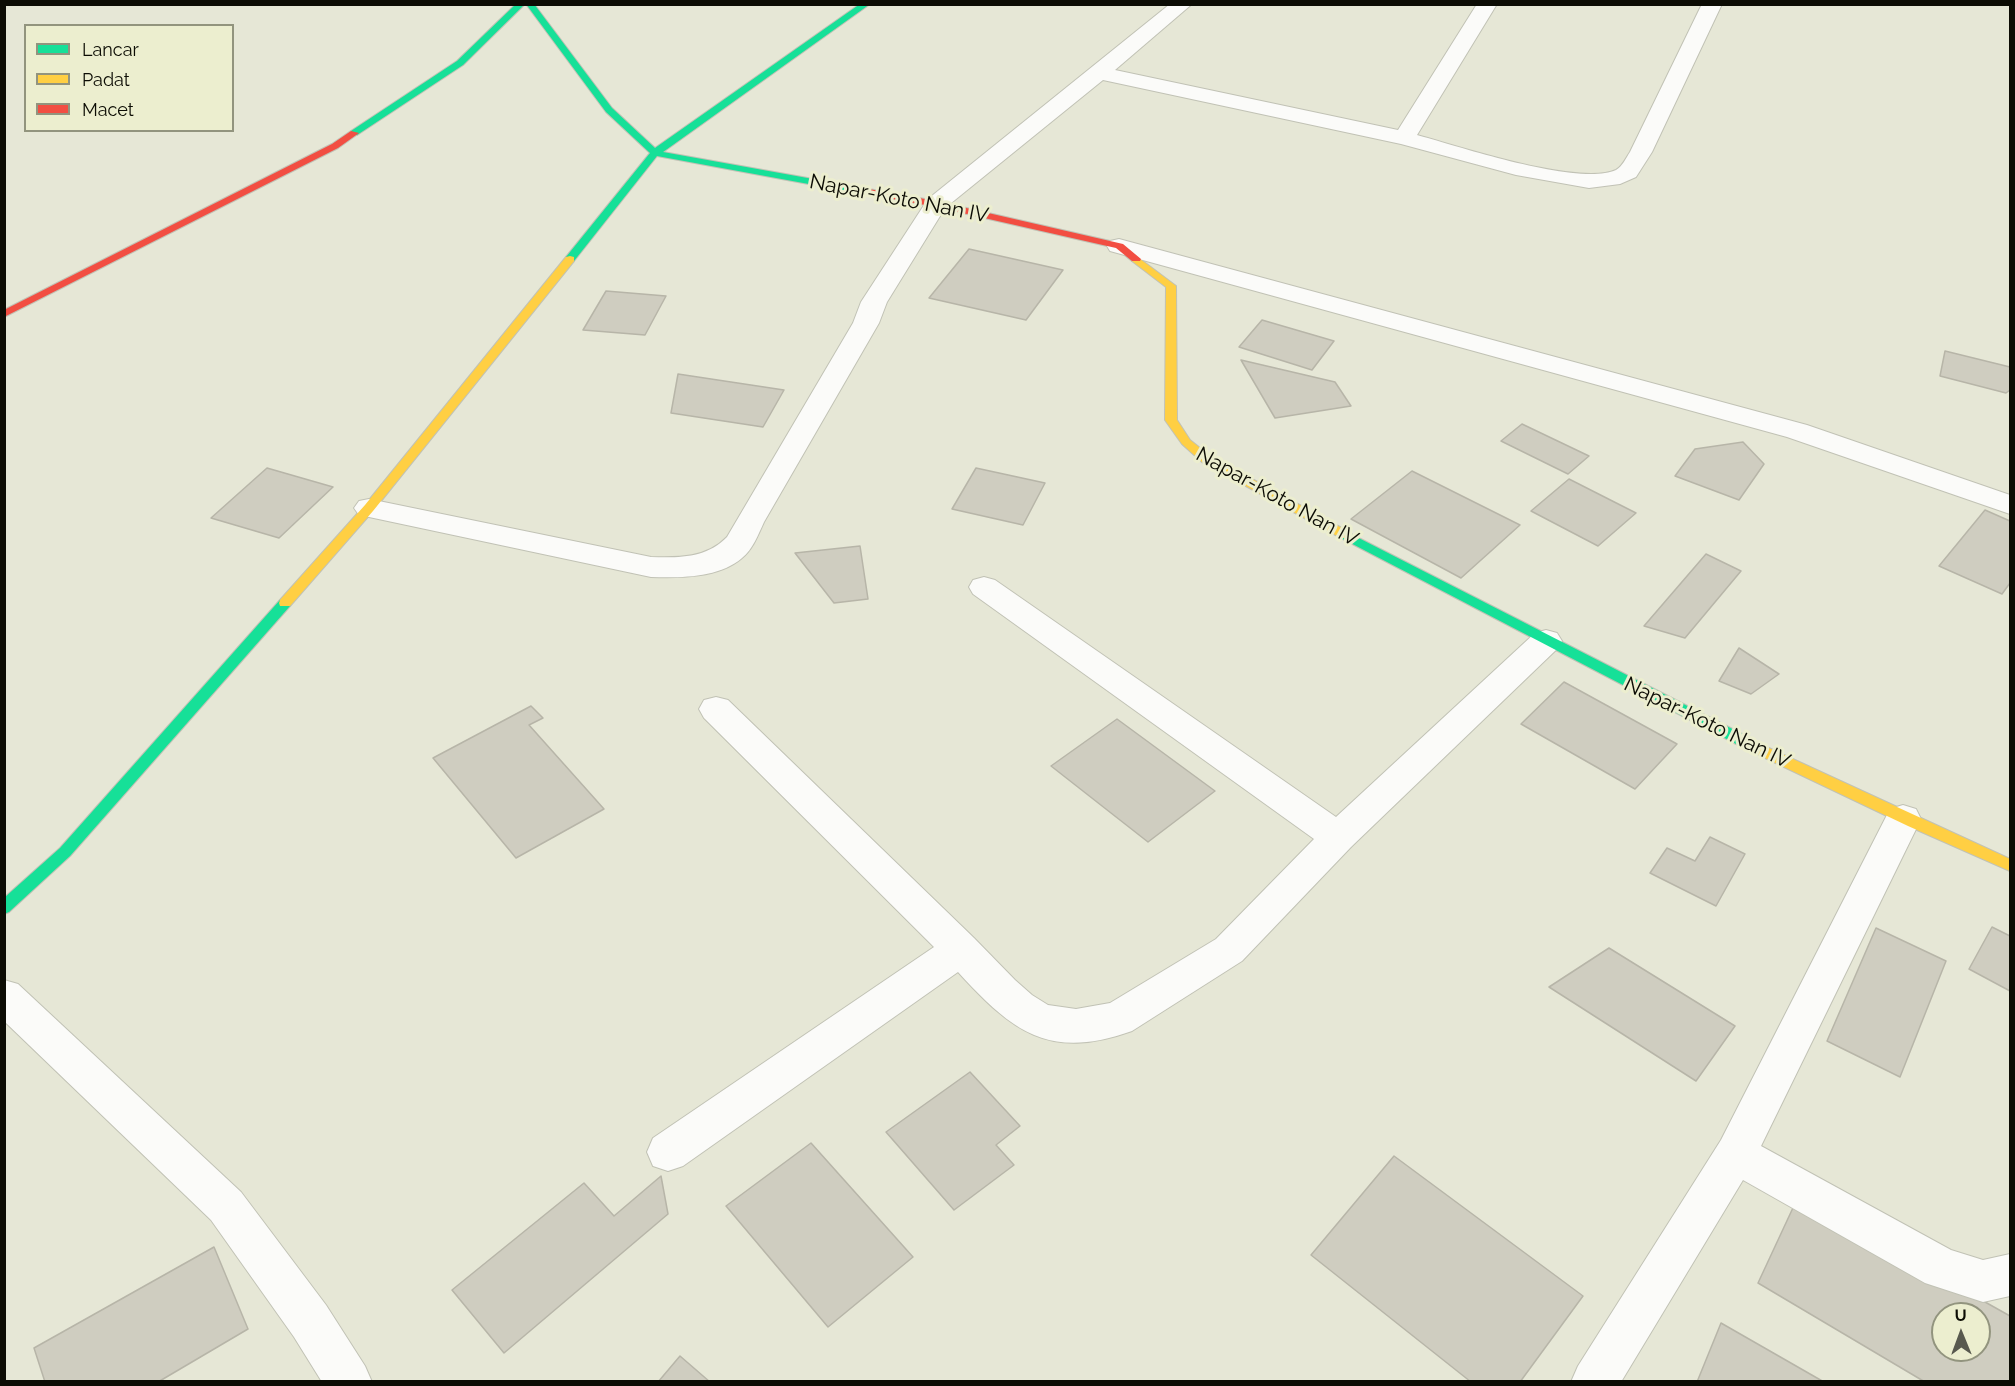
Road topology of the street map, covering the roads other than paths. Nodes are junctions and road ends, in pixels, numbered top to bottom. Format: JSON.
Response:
{"nodes":[{"id":1,"x":521,"y":4,"type":"edge"},
{"id":2,"x":530,"y":4,"type":"edge"},
{"id":3,"x":866,"y":4,"type":"edge"},
{"id":4,"x":1183,"y":4,"type":"edge"},
{"id":5,"x":1487,"y":4,"type":"edge"},
{"id":6,"x":1712,"y":4,"type":"edge"},
{"id":7,"x":1101,"y":73,"type":"junction"},
{"id":8,"x":1404,"y":138,"type":"junction"},
{"id":9,"x":655,"y":153,"type":"junction"},
{"id":10,"x":936,"y":204,"type":"junction"},
{"id":11,"x":1119,"y":246,"type":"junction"},
{"id":12,"x":4,"y":314,"type":"edge"},
{"id":13,"x":2010,"y":505,"type":"edge"},
{"id":14,"x":369,"y":508,"type":"junction"},
{"id":15,"x":984,"y":587,"type":"dead end"},
{"id":16,"x":1546,"y":641,"type":"junction"},
{"id":17,"x":716,"y":709,"type":"dead end"},
{"id":18,"x":1903,"y":819,"type":"junction"},
{"id":19,"x":1338,"y":837,"type":"junction"},
{"id":20,"x":2010,"y":865,"type":"edge"},
{"id":21,"x":4,"y":908,"type":"edge"},
{"id":22,"x":961,"y":949,"type":"junction"},
{"id":23,"x":4,"y":996,"type":"edge"},
{"id":24,"x":668,"y":1152,"type":"dead end"},
{"id":25,"x":1736,"y":1154,"type":"junction"},
{"id":26,"x":2010,"y":1275,"type":"edge"},
{"id":27,"x":349,"y":1382,"type":"edge"},
{"id":28,"x":1594,"y":1382,"type":"edge"}],
"edges":[{"from":1,"to":12,"type":"street"},
{"from":2,"to":9,"type":"street"},
{"from":3,"to":9,"type":"street"},
{"from":4,"to":7,"type":"street"},
{"from":5,"to":8,"type":"street"},
{"from":6,"to":8,"type":"street"},
{"from":7,"to":8,"type":"street"},
{"from":7,"to":10,"type":"street"},
{"from":9,"to":10,"type":"street","name":"Napar-Koto Nan IV"},
{"from":9,"to":14,"type":"street"},
{"from":10,"to":11,"type":"street","name":"Napar-Koto Nan IV"},
{"from":10,"to":14,"type":"street"},
{"from":11,"to":13,"type":"street"},
{"from":11,"to":16,"type":"street","name":"Napar-Koto Nan IV"},
{"from":14,"to":21,"type":"street"},
{"from":15,"to":19,"type":"street"},
{"from":16,"to":18,"type":"street","name":"Napar-Koto Nan IV"},
{"from":16,"to":19,"type":"street"},
{"from":17,"to":22,"type":"street"},
{"from":18,"to":20,"type":"street","name":"Napar-Koto Nan IV"},
{"from":18,"to":25,"type":"street"},
{"from":19,"to":22,"type":"street"},
{"from":22,"to":24,"type":"street"},
{"from":23,"to":27,"type":"street"},
{"from":25,"to":26,"type":"street"},
{"from":25,"to":28,"type":"street"}]}
